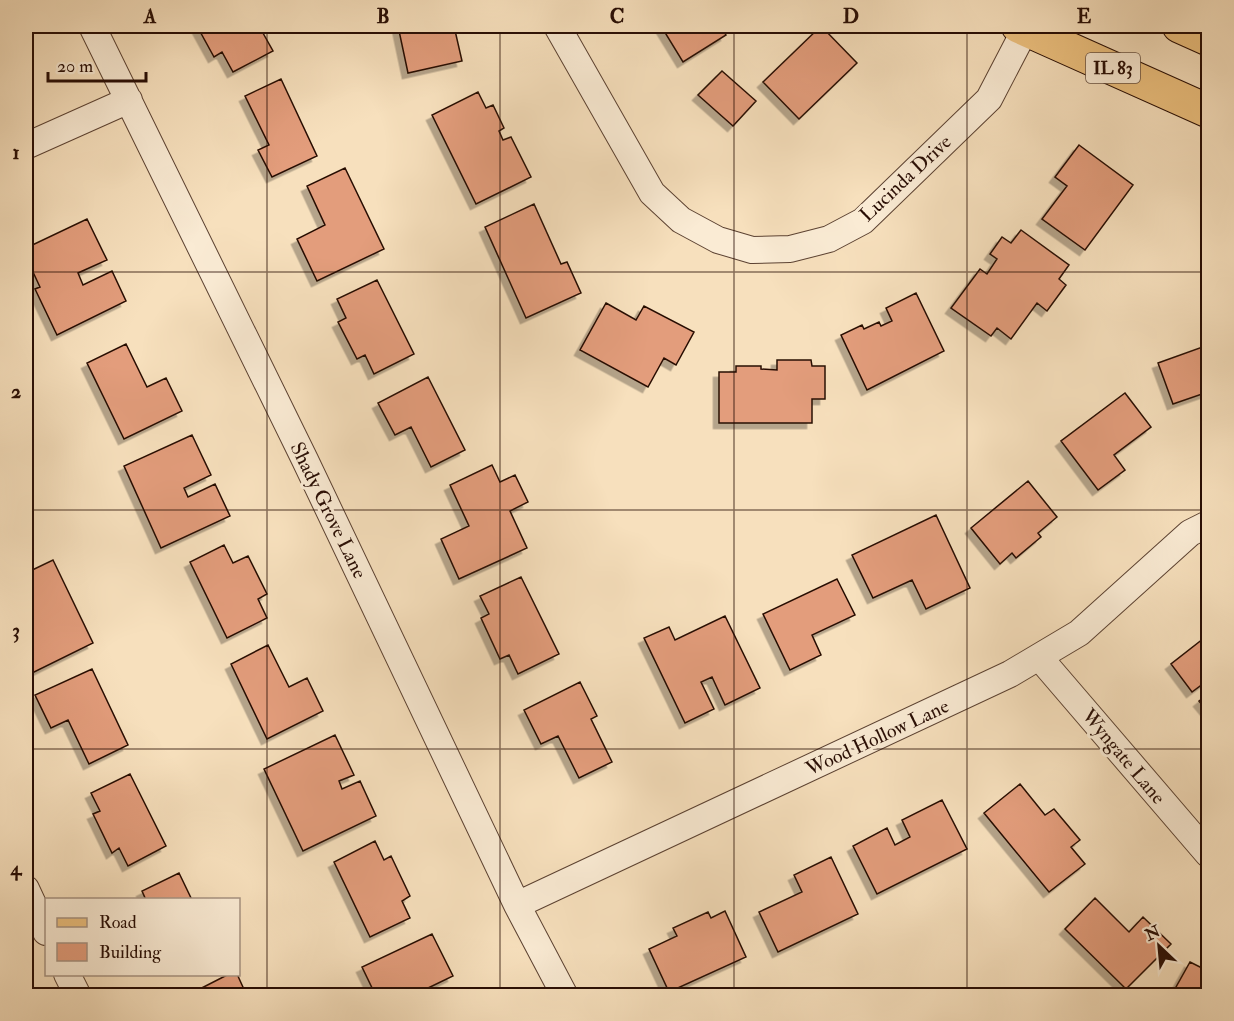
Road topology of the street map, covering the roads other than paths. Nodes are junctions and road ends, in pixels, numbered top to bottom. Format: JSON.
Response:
{"nodes":[{"id":1,"x":92,"y":26,"type":"edge"},
{"id":2,"x":557,"y":26,"type":"edge"},
{"id":3,"x":1023,"y":26,"type":"edge"},
{"id":4,"x":1179,"y":26,"type":"edge"},
{"id":5,"x":1209,"y":39,"type":"edge"},
{"id":6,"x":129,"y":100,"type":"junction"},
{"id":7,"x":1209,"y":111,"type":"edge"},
{"id":8,"x":26,"y":146,"type":"edge"},
{"id":9,"x":1209,"y":524,"type":"edge"},
{"id":10,"x":1039,"y":657,"type":"junction"},
{"id":11,"x":1209,"y":854,"type":"edge"},
{"id":12,"x":26,"y":889,"type":"edge"},
{"id":13,"x":517,"y":905,"type":"junction"},
{"id":14,"x":45,"y":930,"type":"edge"},
{"id":15,"x":68,"y":976,"type":"edge"},
{"id":16,"x":78,"y":996,"type":"edge"},
{"id":17,"x":565,"y":996,"type":"edge"}],
"edges":[{"from":1,"to":6,"type":"street","name":"Shady Grove Lane"},
{"from":2,"to":3,"type":"street","name":"Lucinda Drive"},
{"from":3,"to":7,"type":"main road","number":"IL 83"},
{"from":4,"to":5,"type":"main road"},
{"from":6,"to":8,"type":"street"},
{"from":6,"to":13,"type":"street","name":"Shady Grove Lane"},
{"from":9,"to":10,"type":"street","name":"Wood Hollow Lane"},
{"from":10,"to":11,"type":"street","name":"Wyngate Lane"},
{"from":10,"to":13,"type":"street","name":"Wood Hollow Lane"},
{"from":12,"to":14,"type":"street"},
{"from":13,"to":17,"type":"street","name":"Shady Grove Lane"},
{"from":15,"to":16,"type":"street"}]}
